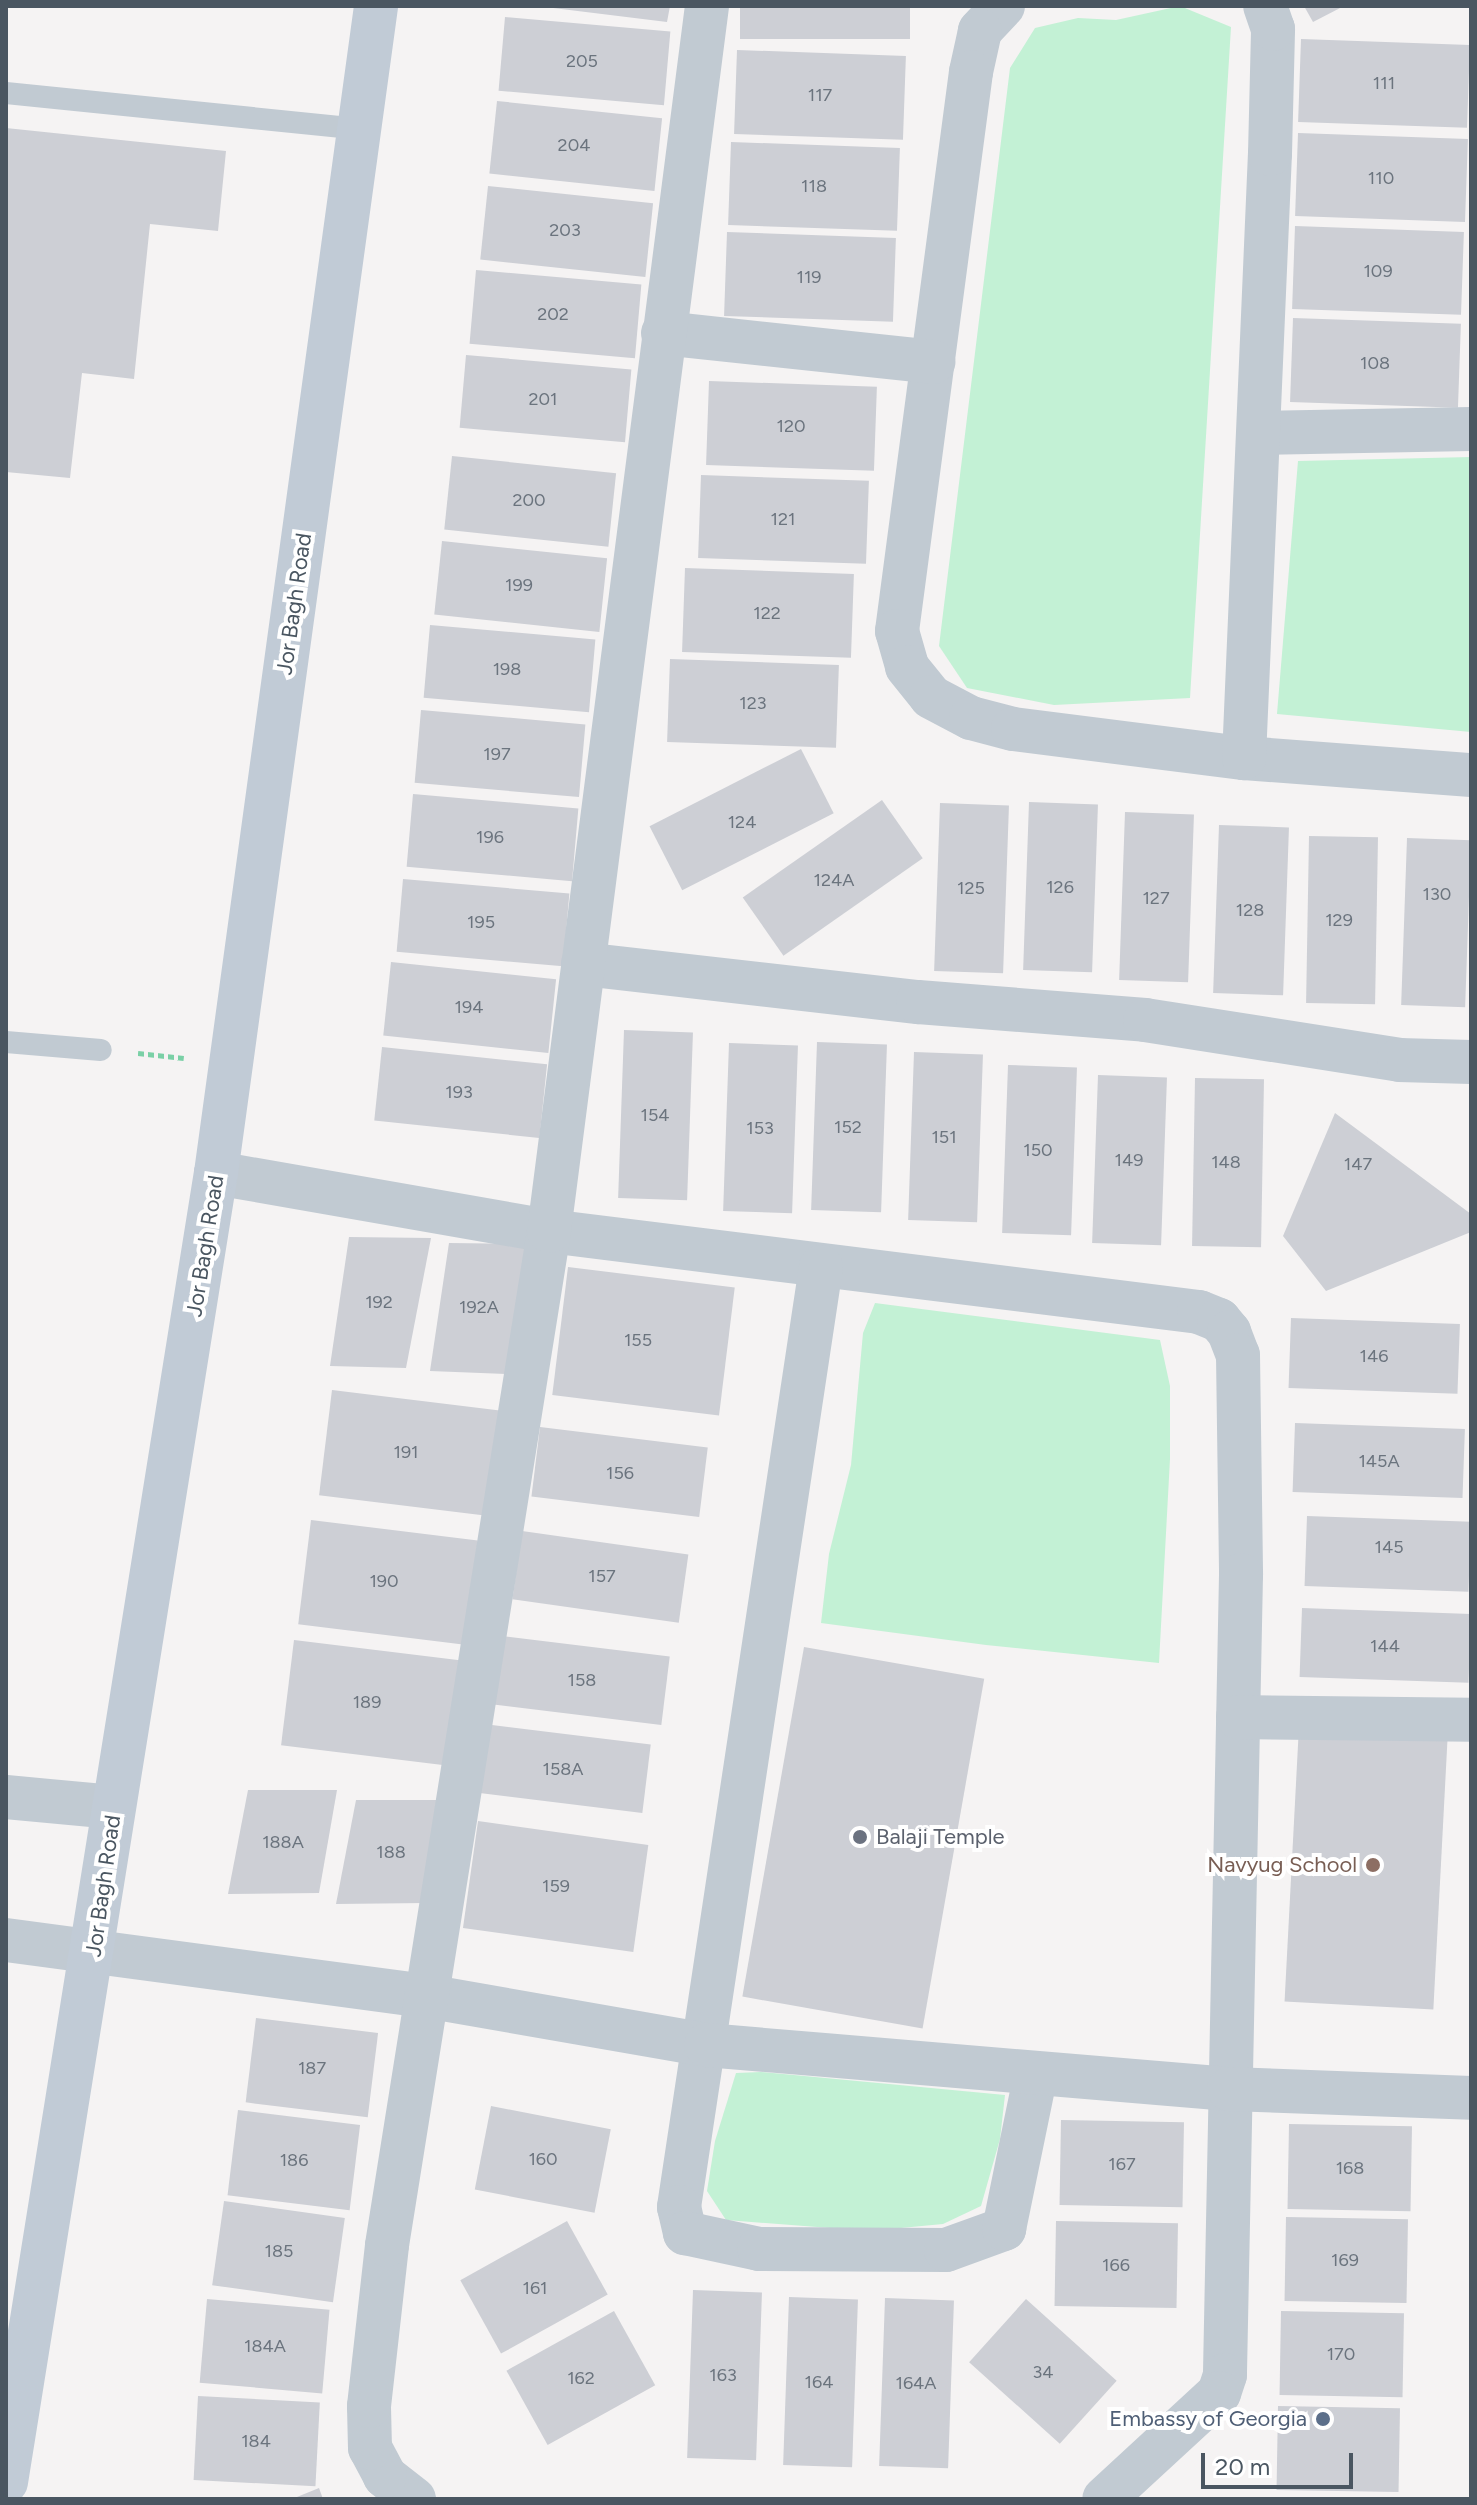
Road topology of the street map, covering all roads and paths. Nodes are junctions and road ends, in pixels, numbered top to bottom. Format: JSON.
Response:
{"nodes":[{"id":1,"x":376,"y":6,"type":"edge"},
{"id":2,"x":707,"y":6,"type":"edge"},
{"id":3,"x":1003,"y":6,"type":"edge"},
{"id":4,"x":1265,"y":6,"type":"edge"},
{"id":5,"x":6,"y":93,"type":"edge"},
{"id":6,"x":359,"y":129,"type":"junction"},
{"id":7,"x":663,"y":333,"type":"junction"},
{"id":8,"x":933,"y":362,"type":"junction"},
{"id":9,"x":1471,"y":429,"type":"edge"},
{"id":10,"x":1260,"y":433,"type":"junction"},
{"id":11,"x":1244,"y":758,"type":"junction"},
{"id":12,"x":1471,"y":775,"type":"edge"},
{"id":13,"x":583,"y":964,"type":"junction"},
{"id":14,"x":6,"y":1042,"type":"edge"},
{"id":15,"x":101,"y":1050,"type":"joint"},
{"id":16,"x":232,"y":1062,"type":"junction"},
{"id":17,"x":1471,"y":1062,"type":"edge"},
{"id":18,"x":216,"y":1173,"type":"junction"},
{"id":19,"x":549,"y":1231,"type":"junction"},
{"id":20,"x":821,"y":1267,"type":"junction"},
{"id":21,"x":1238,"y":1717,"type":"junction"},
{"id":22,"x":1471,"y":1720,"type":"edge"},
{"id":23,"x":6,"y":1797,"type":"edge"},
{"id":24,"x":114,"y":1807,"type":"junction"},
{"id":25,"x":6,"y":1940,"type":"edge"},
{"id":26,"x":94,"y":1949,"type":"junction"},
{"id":27,"x":426,"y":1996,"type":"junction"},
{"id":28,"x":706,"y":2045,"type":"junction"},
{"id":29,"x":1036,"y":2073,"type":"junction"},
{"id":30,"x":1229,"y":2089,"type":"junction"},
{"id":31,"x":1471,"y":2098,"type":"edge"},
{"id":32,"x":6,"y":2482,"type":"edge"},
{"id":33,"x":414,"y":2499,"type":"edge"},
{"id":34,"x":1104,"y":2499,"type":"edge"}],
"edges":[{"from":1,"to":6,"type":"street","name":"Jor Bagh Road"},
{"from":2,"to":7,"type":"street"},
{"from":3,"to":8,"type":"street"},
{"from":4,"to":10,"type":"street"},
{"from":5,"to":6,"type":"lane"},
{"from":6,"to":16,"type":"street","name":"Jor Bagh Road"},
{"from":7,"to":8,"type":"street"},
{"from":7,"to":13,"type":"street"},
{"from":8,"to":11,"type":"street"},
{"from":9,"to":10,"type":"street"},
{"from":10,"to":11,"type":"street"},
{"from":11,"to":12,"type":"street"},
{"from":13,"to":17,"type":"street"},
{"from":13,"to":19,"type":"street"},
{"from":14,"to":15,"type":"lane"},
{"from":15,"to":16,"type":"path"},
{"from":16,"to":18,"type":"street","name":"Jor Bagh Road"},
{"from":18,"to":19,"type":"street"},
{"from":18,"to":24,"type":"street","name":"Jor Bagh Road"},
{"from":19,"to":20,"type":"street"},
{"from":19,"to":27,"type":"street"},
{"from":20,"to":21,"type":"street"},
{"from":20,"to":28,"type":"street"},
{"from":21,"to":22,"type":"street"},
{"from":21,"to":30,"type":"street"},
{"from":23,"to":24,"type":"street"},
{"from":24,"to":26,"type":"street","name":"Jor Bagh Road"},
{"from":25,"to":26,"type":"street"},
{"from":26,"to":27,"type":"street"},
{"from":26,"to":32,"type":"street","name":"Jor Bagh Road"},
{"from":27,"to":28,"type":"street"},
{"from":27,"to":33,"type":"street"},
{"from":28,"to":29,"type":"street"},
{"from":28,"to":29,"type":"street"},
{"from":29,"to":30,"type":"street"},
{"from":30,"to":31,"type":"street"},
{"from":30,"to":34,"type":"street"}]}
